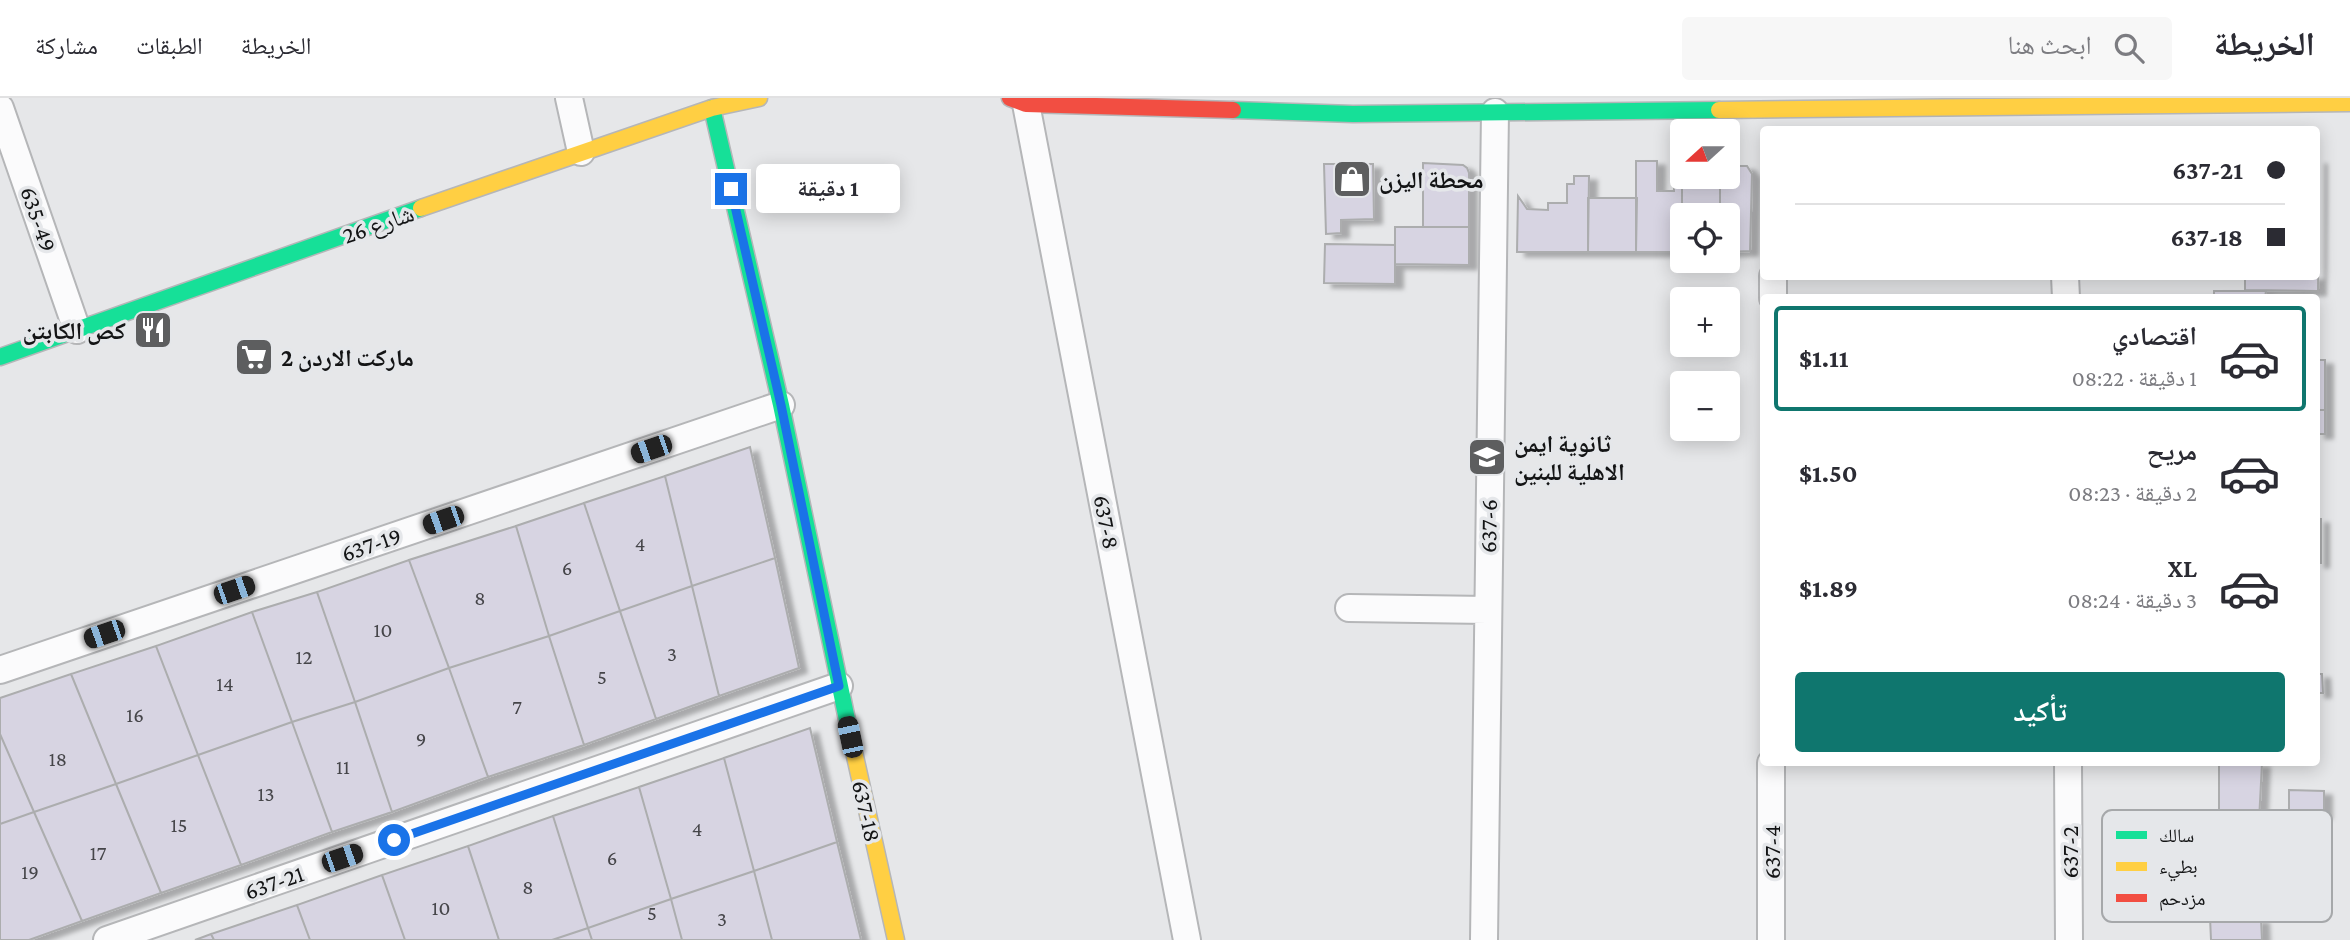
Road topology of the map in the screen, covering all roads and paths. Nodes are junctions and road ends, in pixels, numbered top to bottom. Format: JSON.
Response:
{"nodes":[{"id":1,"x":569,"y":98,"type":"edge"},
{"id":2,"x":759,"y":98,"type":"edge"},
{"id":3,"x":1018,"y":101,"type":"edge"},
{"id":4,"x":2025,"y":102,"type":"edge"},
{"id":5,"x":2350,"y":103,"type":"edge"},
{"id":6,"x":1353,"y":106,"type":"edge"},
{"id":7,"x":1425,"y":106,"type":"edge"},
{"id":8,"x":0,"y":108,"type":"edge"},
{"id":9,"x":712,"y":108,"type":"junction"},
{"id":10,"x":1495,"y":112,"type":"junction"},
{"id":11,"x":2064,"y":118,"type":"edge"},
{"id":12,"x":1774,"y":119,"type":"edge"},
{"id":13,"x":581,"y":152,"type":"junction"},
{"id":14,"x":77,"y":330,"type":"junction"},
{"id":15,"x":0,"y":357,"type":"edge"},
{"id":16,"x":781,"y":405,"type":"junction"},
{"id":17,"x":1349,"y":608,"type":"dead end"},
{"id":18,"x":1487,"y":610,"type":"junction"},
{"id":19,"x":0,"y":670,"type":"edge"},
{"id":20,"x":839,"y":686,"type":"junction"},
{"id":21,"x":1771,"y":766,"type":"edge"},
{"id":22,"x":2068,"y":766,"type":"edge"},
{"id":23,"x":107,"y":940,"type":"edge"},
{"id":24,"x":896,"y":940,"type":"edge"},
{"id":25,"x":1187,"y":940,"type":"edge"},
{"id":26,"x":1484,"y":940,"type":"edge"},
{"id":27,"x":1770,"y":940,"type":"edge"},
{"id":28,"x":2069,"y":940,"type":"edge"}],
"edges":[{"from":1,"to":13,"type":"street"},
{"from":2,"to":9,"type":"street","name":"شارع 26"},
{"from":3,"to":6,"type":"street"},
{"from":3,"to":25,"type":"street","name":"637-8"},
{"from":4,"to":11,"type":"street"},
{"from":4,"to":12,"type":"street"},
{"from":5,"to":11,"type":"street"},
{"from":6,"to":7,"type":"street"},
{"from":7,"to":10,"type":"street"},
{"from":8,"to":14,"type":"street","name":"635-49"},
{"from":9,"to":13,"type":"street","name":"شارع 26"},
{"from":9,"to":16,"type":"street","name":"637-18"},
{"from":10,"to":12,"type":"street"},
{"from":10,"to":18,"type":"street","name":"637-6"},
{"from":13,"to":14,"type":"street","name":"شارع 26"},
{"from":14,"to":15,"type":"street","name":"شارع 26"},
{"from":16,"to":19,"type":"street","name":"637-19"},
{"from":16,"to":20,"type":"street","name":"637-18"},
{"from":17,"to":18,"type":"street"},
{"from":18,"to":26,"type":"street","name":"637-6"},
{"from":20,"to":23,"type":"street","name":"637-21"},
{"from":20,"to":24,"type":"street","name":"637-18"},
{"from":21,"to":27,"type":"street","name":"637-4"},
{"from":22,"to":28,"type":"street","name":"637-2"}]}
